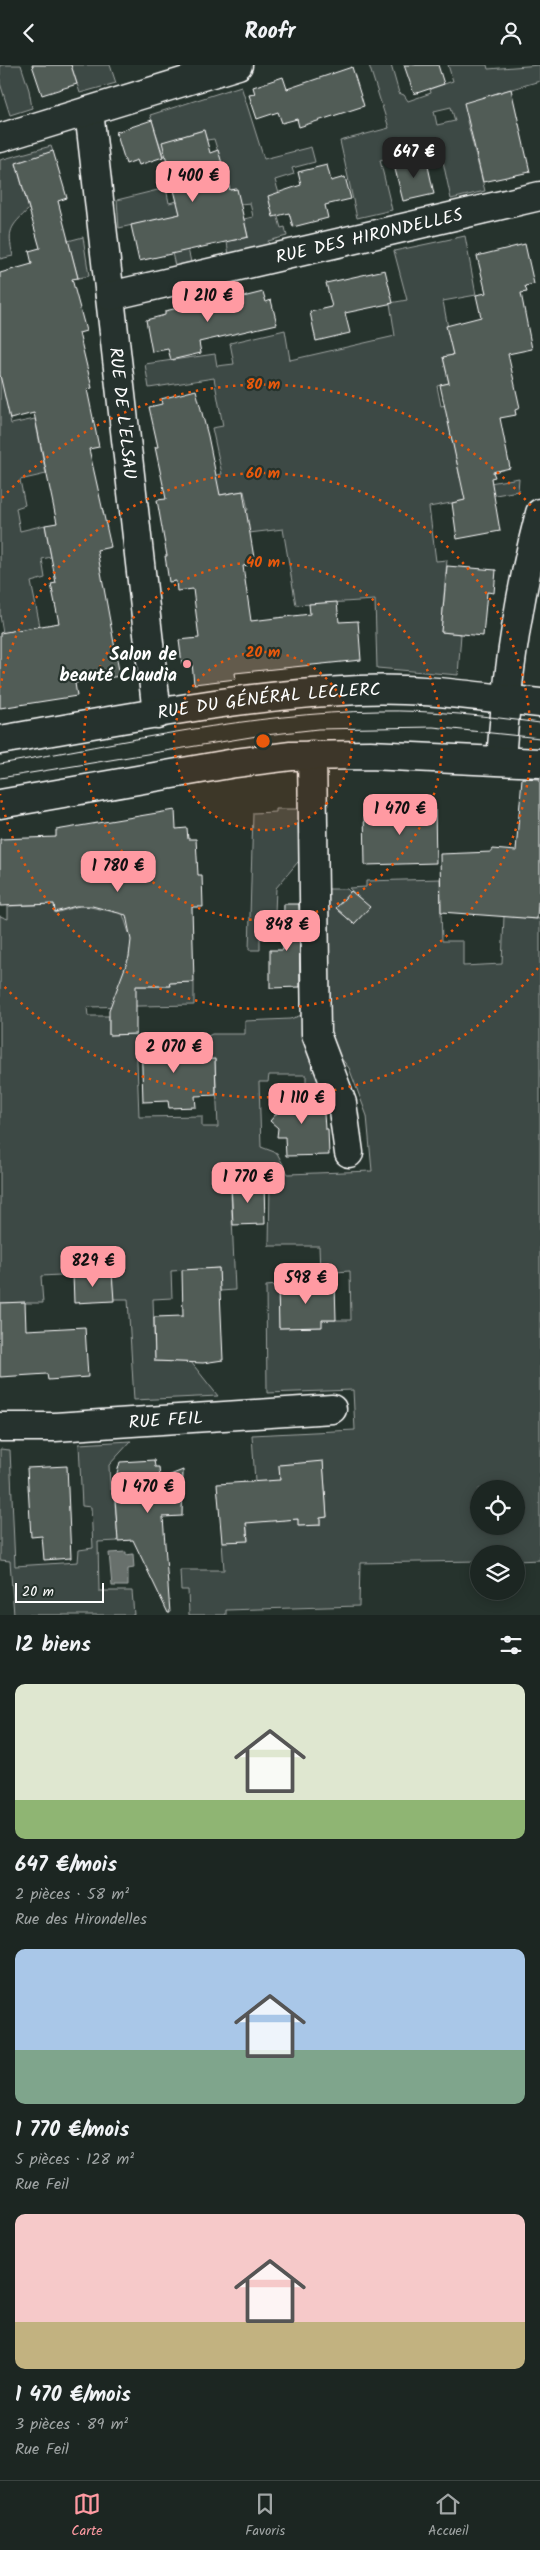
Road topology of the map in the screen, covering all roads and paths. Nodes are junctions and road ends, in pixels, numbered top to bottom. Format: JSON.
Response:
{"nodes":[{"id":1,"x":238,"y":65,"type":"edge"},
{"id":2,"x":89,"y":111,"type":"junction"},
{"id":3,"x":0,"y":138,"type":"edge"},
{"id":4,"x":540,"y":196,"type":"edge"},
{"id":5,"x":110,"y":297,"type":"junction"},
{"id":6,"x":540,"y":513,"type":"edge"},
{"id":7,"x":505,"y":699,"type":"junction"},
{"id":8,"x":540,"y":703,"type":"edge"},
{"id":9,"x":157,"y":714,"type":"junction"},
{"id":10,"x":0,"y":740,"type":"edge"},
{"id":11,"x":312,"y":755,"type":"junction"},
{"id":12,"x":501,"y":760,"type":"junction"},
{"id":13,"x":540,"y":763,"type":"edge"},
{"id":14,"x":0,"y":803,"type":"edge"},
{"id":15,"x":350,"y":1153,"type":"dead end"},
{"id":16,"x":332,"y":1409,"type":"dead end"},
{"id":17,"x":0,"y":1427,"type":"edge"}],
"edges":[{"from":1,"to":2,"type":"street"},
{"from":2,"to":3,"type":"street"},
{"from":2,"to":5,"type":"street","name":"RUE DE L'ELSAU"},
{"from":4,"to":5,"type":"street","name":"RUE DES HIRONDELLES"},
{"from":5,"to":9,"type":"street","name":"RUE DE L'ELSAU"},
{"from":6,"to":7,"type":"street"},
{"from":7,"to":8,"type":"street","name":"RUE DU GÉNÉRAL LECLERC"},
{"from":7,"to":9,"type":"street","name":"RUE DU GÉNÉRAL LECLERC"},
{"from":7,"to":12,"type":"street"},
{"from":9,"to":10,"type":"street","name":"RUE DU GÉNÉRAL LECLERC"},
{"from":11,"to":12,"type":"street"},
{"from":11,"to":14,"type":"street"},
{"from":11,"to":15,"type":"street"},
{"from":12,"to":13,"type":"street"},
{"from":16,"to":17,"type":"street","name":"RUE FEIL"}]}
